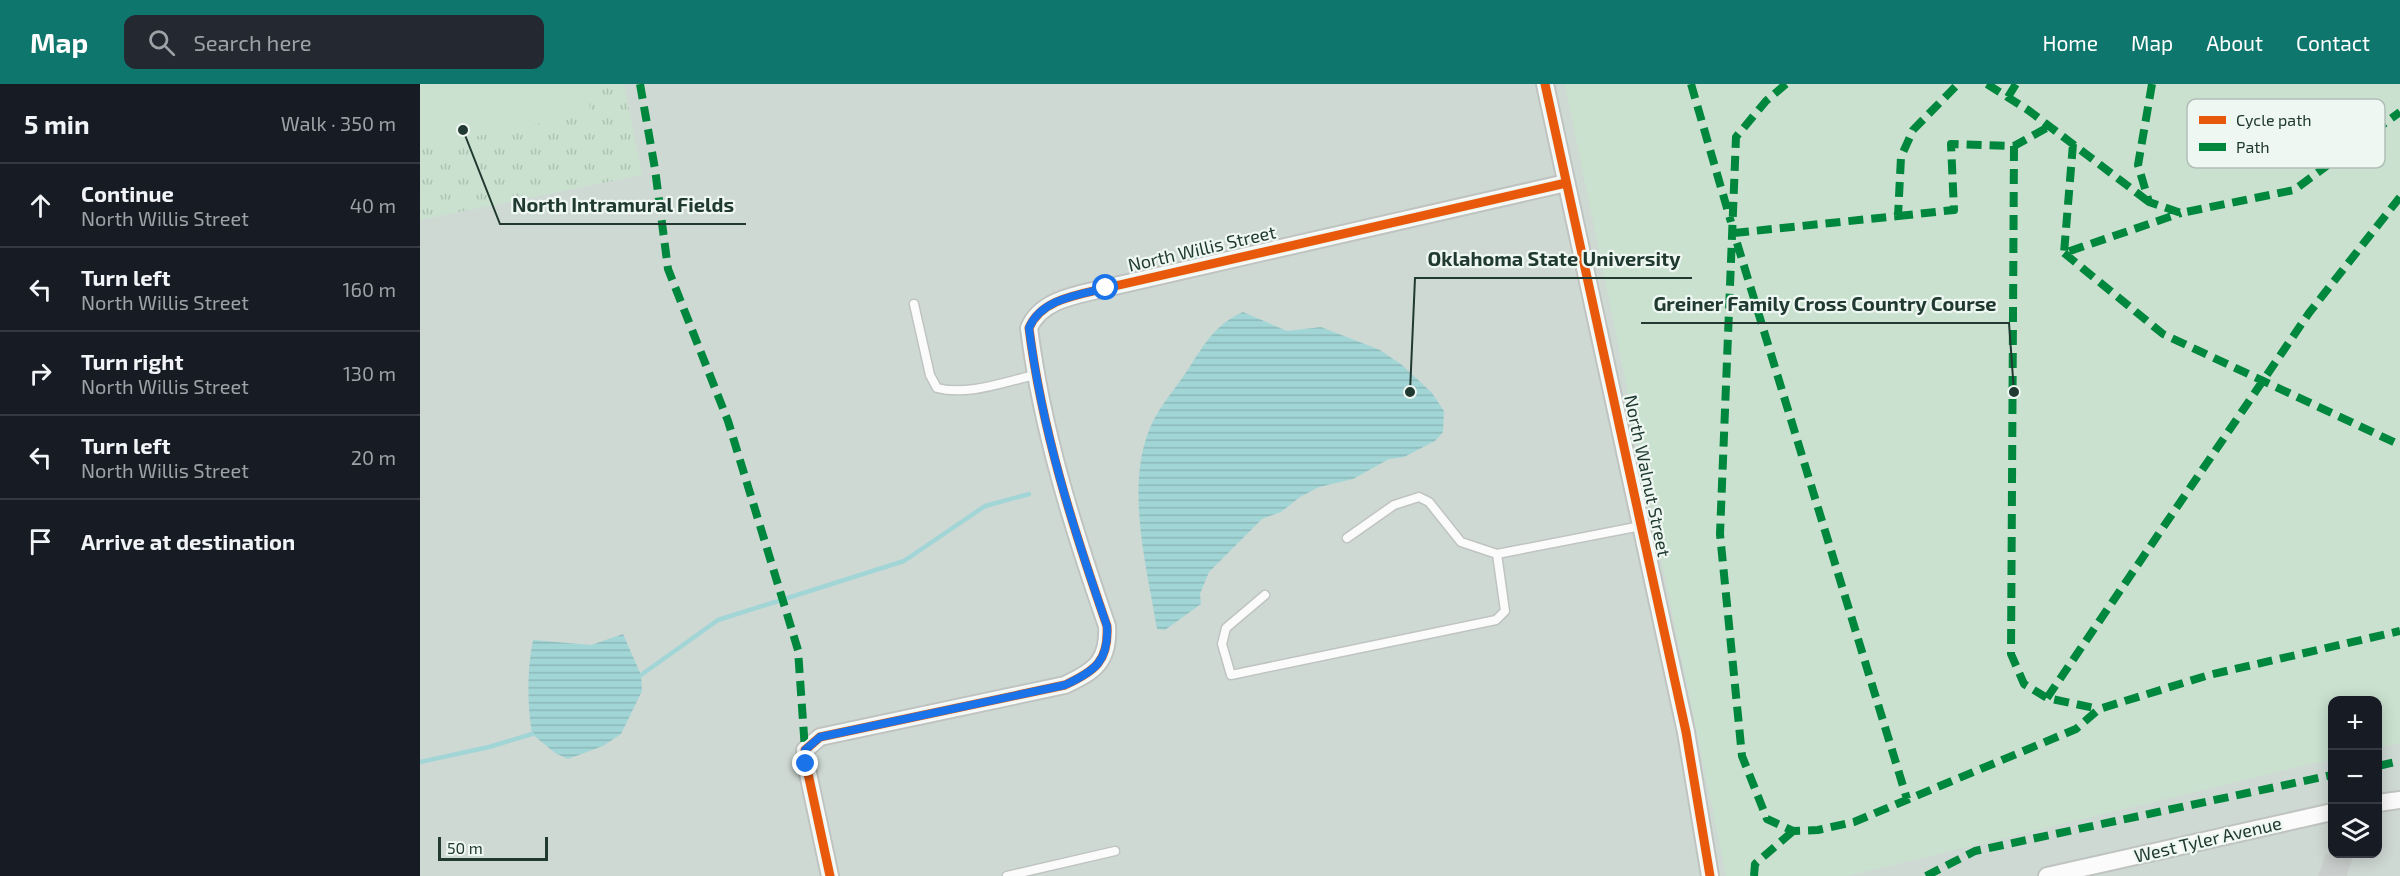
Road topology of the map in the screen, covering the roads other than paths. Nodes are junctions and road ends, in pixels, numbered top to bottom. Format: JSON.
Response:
{"nodes":[{"id":1,"x":1545,"y":84,"type":"edge"},
{"id":2,"x":1566,"y":183,"type":"junction"},
{"id":3,"x":914,"y":304,"type":"dead end"},
{"id":4,"x":1035,"y":375,"type":"junction"},
{"id":5,"x":1641,"y":526,"type":"junction"},
{"id":6,"x":1347,"y":538,"type":"dead end"},
{"id":7,"x":1497,"y":554,"type":"junction"},
{"id":8,"x":1265,"y":595,"type":"dead end"},
{"id":9,"x":2400,"y":800,"type":"edge"},
{"id":10,"x":2382,"y":802,"type":"edge"},
{"id":11,"x":2328,"y":813,"type":"edge"},
{"id":12,"x":1115,"y":851,"type":"dead end"},
{"id":13,"x":830,"y":876,"type":"edge"},
{"id":14,"x":1007,"y":876,"type":"edge"},
{"id":15,"x":1710,"y":876,"type":"edge"},
{"id":16,"x":2048,"y":876,"type":"edge"}],
"edges":[{"from":1,"to":2,"type":"street","name":"North Walnut Street"},
{"from":2,"to":4,"type":"street","name":"North Willis Street"},
{"from":2,"to":5,"type":"street","name":"North Walnut Street"},
{"from":3,"to":4,"type":"lane"},
{"from":4,"to":13,"type":"street","name":"North Willis Street"},
{"from":5,"to":7,"type":"lane"},
{"from":5,"to":15,"type":"street","name":"North Walnut Street"},
{"from":6,"to":7,"type":"lane"},
{"from":7,"to":8,"type":"lane"},
{"from":9,"to":10,"type":"street"},
{"from":11,"to":16,"type":"street","name":"West Tyler Avenue"},
{"from":12,"to":14,"type":"lane"}]}
